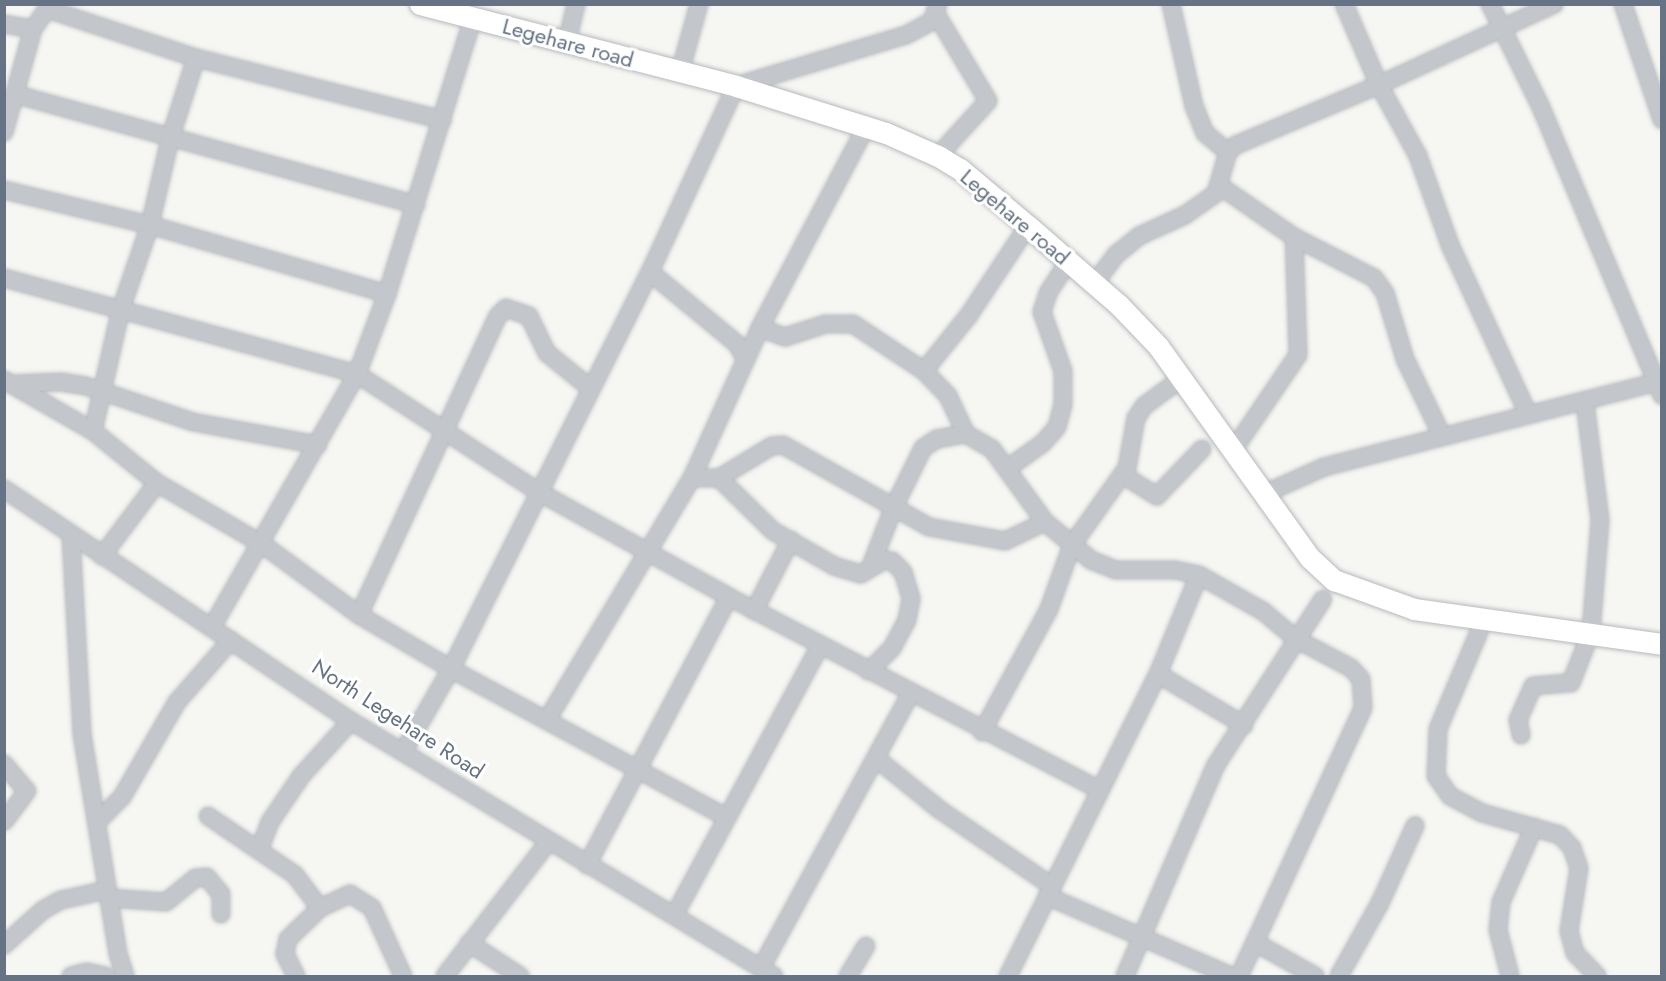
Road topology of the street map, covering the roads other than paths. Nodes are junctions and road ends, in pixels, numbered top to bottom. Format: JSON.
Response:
{"nodes":[{"id":1,"x":420,"y":4,"type":"edge"},
{"id":2,"x":576,"y":4,"type":"edge"},
{"id":3,"x":699,"y":4,"type":"edge"},
{"id":4,"x":1170,"y":4,"type":"edge"},
{"id":5,"x":1344,"y":4,"type":"edge"},
{"id":6,"x":1490,"y":4,"type":"edge"},
{"id":7,"x":1554,"y":4,"type":"edge"},
{"id":8,"x":1623,"y":4,"type":"edge"},
{"id":9,"x":48,"y":7,"type":"edge"},
{"id":10,"x":937,"y":9,"type":"edge"},
{"id":11,"x":473,"y":18,"type":"junction"},
{"id":12,"x":4,"y":24,"type":"edge"},
{"id":13,"x":33,"y":29,"type":"junction"},
{"id":14,"x":1501,"y":30,"type":"junction"},
{"id":15,"x":567,"y":41,"type":"junction"},
{"id":16,"x":196,"y":58,"type":"junction"},
{"id":17,"x":680,"y":72,"type":"junction"},
{"id":18,"x":1379,"y":85,"type":"junction"},
{"id":19,"x":736,"y":86,"type":"junction"},
{"id":20,"x":14,"y":94,"type":"junction"},
{"id":21,"x":442,"y":120,"type":"junction"},
{"id":22,"x":1662,"y":120,"type":"edge"},
{"id":23,"x":866,"y":127,"type":"junction"},
{"id":24,"x":4,"y":132,"type":"edge"},
{"id":25,"x":170,"y":139,"type":"junction"},
{"id":26,"x":1227,"y":152,"type":"junction"},
{"id":27,"x":938,"y":156,"type":"junction"},
{"id":28,"x":1220,"y":186,"type":"junction"},
{"id":29,"x":4,"y":190,"type":"edge"},
{"id":30,"x":416,"y":205,"type":"junction"},
{"id":31,"x":150,"y":225,"type":"junction"},
{"id":32,"x":1028,"y":226,"type":"junction"},
{"id":33,"x":1294,"y":237,"type":"junction"},
{"id":34,"x":1068,"y":262,"type":"junction"},
{"id":35,"x":650,"y":272,"type":"junction"},
{"id":36,"x":4,"y":278,"type":"edge"},
{"id":37,"x":1094,"y":284,"type":"junction"},
{"id":38,"x":387,"y":294,"type":"junction"},
{"id":39,"x":121,"y":309,"type":"junction"},
{"id":40,"x":760,"y":328,"type":"junction"},
{"id":41,"x":747,"y":360,"type":"junction"},
{"id":42,"x":924,"y":371,"type":"junction"},
{"id":43,"x":357,"y":374,"type":"junction"},
{"id":44,"x":1182,"y":378,"type":"junction"},
{"id":45,"x":7,"y":382,"type":"edge"},
{"id":46,"x":1660,"y":386,"type":"edge"},
{"id":47,"x":590,"y":388,"type":"junction"},
{"id":48,"x":103,"y":393,"type":"junction"},
{"id":49,"x":1585,"y":403,"type":"junction"},
{"id":50,"x":1528,"y":414,"type":"junction"},
{"id":51,"x":93,"y":431,"type":"junction"},
{"id":52,"x":446,"y":431,"type":"junction"},
{"id":53,"x":966,"y":434,"type":"junction"},
{"id":54,"x":1442,"y":436,"type":"junction"},
{"id":55,"x":318,"y":445,"type":"junction"},
{"id":56,"x":1202,"y":449,"type":"dead end"},
{"id":57,"x":1234,"y":449,"type":"junction"},
{"id":58,"x":1008,"y":468,"type":"junction"},
{"id":59,"x":1123,"y":475,"type":"junction"},
{"id":60,"x":692,"y":478,"type":"junction"},
{"id":61,"x":719,"y":478,"type":"junction"},
{"id":62,"x":157,"y":483,"type":"junction"},
{"id":63,"x":4,"y":489,"type":"edge"},
{"id":64,"x":537,"y":491,"type":"junction"},
{"id":65,"x":1266,"y":493,"type":"junction"},
{"id":66,"x":893,"y":509,"type":"junction"},
{"id":67,"x":1046,"y":522,"type":"junction"},
{"id":68,"x":71,"y":536,"type":"junction"},
{"id":69,"x":791,"y":540,"type":"junction"},
{"id":70,"x":262,"y":544,"type":"junction"},
{"id":71,"x":1072,"y":545,"type":"junction"},
{"id":72,"x":648,"y":551,"type":"junction"},
{"id":73,"x":102,"y":556,"type":"junction"},
{"id":74,"x":871,"y":566,"type":"junction"},
{"id":75,"x":1199,"y":575,"type":"junction"},
{"id":76,"x":729,"y":597,"type":"junction"},
{"id":77,"x":1323,"y":599,"type":"dead end"},
{"id":78,"x":754,"y":611,"type":"junction"},
{"id":79,"x":359,"y":615,"type":"junction"},
{"id":80,"x":1483,"y":622,"type":"junction"},
{"id":81,"x":212,"y":627,"type":"junction"},
{"id":82,"x":1591,"y":632,"type":"junction"},
{"id":83,"x":1298,"y":635,"type":"junction"},
{"id":84,"x":231,"y":639,"type":"junction"},
{"id":85,"x":1662,"y":644,"type":"edge"},
{"id":86,"x":820,"y":646,"type":"junction"},
{"id":87,"x":451,"y":669,"type":"junction"},
{"id":88,"x":869,"y":671,"type":"junction"},
{"id":89,"x":1158,"y":674,"type":"junction"},
{"id":90,"x":911,"y":693,"type":"junction"},
{"id":91,"x":351,"y":720,"type":"junction"},
{"id":92,"x":547,"y":720,"type":"junction"},
{"id":93,"x":1244,"y":725,"type":"junction"},
{"id":94,"x":982,"y":732,"type":"junction"},
{"id":95,"x":1521,"y":735,"type":"dead end"},
{"id":96,"x":403,"y":752,"type":"junction"},
{"id":97,"x":877,"y":759,"type":"junction"},
{"id":98,"x":4,"y":764,"type":"edge"},
{"id":99,"x":636,"y":770,"type":"junction"},
{"id":100,"x":1100,"y":790,"type":"junction"},
{"id":101,"x":208,"y":816,"type":"dead end"},
{"id":102,"x":726,"y":816,"type":"junction"},
{"id":103,"x":99,"y":820,"type":"junction"},
{"id":104,"x":4,"y":821,"type":"edge"},
{"id":105,"x":1415,"y":826,"type":"dead end"},
{"id":106,"x":1534,"y":827,"type":"junction"},
{"id":107,"x":549,"y":841,"type":"junction"},
{"id":108,"x":260,"y":848,"type":"junction"},
{"id":109,"x":587,"y":865,"type":"junction"},
{"id":110,"x":1049,"y":891,"type":"junction"},
{"id":111,"x":108,"y":894,"type":"junction"},
{"id":112,"x":320,"y":908,"type":"junction"},
{"id":113,"x":221,"y":914,"type":"dead end"},
{"id":114,"x":675,"y":914,"type":"junction"},
{"id":115,"x":1143,"y":938,"type":"junction"},
{"id":116,"x":469,"y":943,"type":"junction"},
{"id":117,"x":1256,"y":944,"type":"junction"},
{"id":118,"x":4,"y":945,"type":"edge"},
{"id":119,"x":866,"y":946,"type":"dead end"},
{"id":120,"x":767,"y":972,"type":"edge"},
{"id":121,"x":71,"y":976,"type":"edge"},
{"id":122,"x":106,"y":976,"type":"edge"},
{"id":123,"x":125,"y":976,"type":"edge"},
{"id":124,"x":296,"y":976,"type":"edge"},
{"id":125,"x":403,"y":976,"type":"edge"},
{"id":126,"x":445,"y":976,"type":"edge"},
{"id":127,"x":520,"y":976,"type":"edge"},
{"id":128,"x":848,"y":976,"type":"edge"},
{"id":129,"x":1008,"y":976,"type":"edge"},
{"id":130,"x":1125,"y":976,"type":"edge"},
{"id":131,"x":1231,"y":976,"type":"edge"},
{"id":132,"x":1239,"y":976,"type":"edge"},
{"id":133,"x":1315,"y":976,"type":"edge"},
{"id":134,"x":1339,"y":976,"type":"edge"},
{"id":135,"x":1510,"y":976,"type":"edge"},
{"id":136,"x":1597,"y":976,"type":"edge"}],
"edges":[{"from":1,"to":11,"type":"main road","name":"Legehare road"},
{"from":2,"to":15,"type":"street"},
{"from":3,"to":17,"type":"street"},
{"from":4,"to":26,"type":"street"},
{"from":5,"to":18,"type":"street"},
{"from":6,"to":14,"type":"street"},
{"from":7,"to":14,"type":"street"},
{"from":8,"to":22,"type":"street"},
{"from":9,"to":13,"type":"street"},
{"from":9,"to":16,"type":"street"},
{"from":10,"to":19,"type":"street"},
{"from":10,"to":27,"type":"street"},
{"from":11,"to":15,"type":"main road","name":"Legehare road"},
{"from":11,"to":21,"type":"street"},
{"from":12,"to":13,"type":"street"},
{"from":13,"to":20,"type":"street"},
{"from":14,"to":18,"type":"street"},
{"from":14,"to":46,"type":"street"},
{"from":15,"to":17,"type":"main road","name":"Legehare road"},
{"from":16,"to":21,"type":"street"},
{"from":16,"to":25,"type":"street"},
{"from":17,"to":19,"type":"main road","name":"Legehare road"},
{"from":18,"to":26,"type":"street"},
{"from":18,"to":50,"type":"street"},
{"from":19,"to":23,"type":"main road","name":"Legehare road"},
{"from":19,"to":35,"type":"street"},
{"from":20,"to":24,"type":"street"},
{"from":20,"to":25,"type":"street"},
{"from":21,"to":30,"type":"street"},
{"from":23,"to":27,"type":"main road","name":"Legehare road"},
{"from":23,"to":40,"type":"street"},
{"from":25,"to":30,"type":"street"},
{"from":25,"to":31,"type":"street"},
{"from":26,"to":28,"type":"street"},
{"from":27,"to":32,"type":"main road","name":"Legehare road"},
{"from":28,"to":33,"type":"street"},
{"from":28,"to":37,"type":"street"},
{"from":29,"to":31,"type":"street"},
{"from":30,"to":38,"type":"street"},
{"from":31,"to":38,"type":"street"},
{"from":31,"to":39,"type":"street"},
{"from":32,"to":34,"type":"main road","name":"Legehare road"},
{"from":32,"to":42,"type":"street"},
{"from":33,"to":54,"type":"street"},
{"from":33,"to":57,"type":"street"},
{"from":34,"to":37,"type":"main road","name":"Legehare road"},
{"from":34,"to":58,"type":"street"},
{"from":35,"to":41,"type":"street"},
{"from":35,"to":47,"type":"street"},
{"from":36,"to":39,"type":"street"},
{"from":37,"to":44,"type":"main road","name":"Legehare road"},
{"from":38,"to":43,"type":"street"},
{"from":39,"to":43,"type":"street"},
{"from":39,"to":48,"type":"street"},
{"from":40,"to":41,"type":"street"},
{"from":40,"to":42,"type":"street"},
{"from":41,"to":60,"type":"street"},
{"from":42,"to":53,"type":"street"},
{"from":43,"to":52,"type":"street"},
{"from":43,"to":55,"type":"street"},
{"from":44,"to":57,"type":"main road","name":"Legehare road"},
{"from":44,"to":59,"type":"street"},
{"from":45,"to":48,"type":"street"},
{"from":45,"to":51,"type":"street"},
{"from":46,"to":49,"type":"street"},
{"from":47,"to":52,"type":"street"},
{"from":47,"to":64,"type":"street"},
{"from":48,"to":51,"type":"street"},
{"from":48,"to":55,"type":"street"},
{"from":49,"to":50,"type":"street"},
{"from":49,"to":82,"type":"street"},
{"from":50,"to":54,"type":"street"},
{"from":51,"to":62,"type":"street"},
{"from":52,"to":64,"type":"street"},
{"from":52,"to":79,"type":"street"},
{"from":53,"to":58,"type":"street"},
{"from":53,"to":66,"type":"street"},
{"from":54,"to":65,"type":"street"},
{"from":55,"to":70,"type":"street"},
{"from":56,"to":59,"type":"street"},
{"from":57,"to":65,"type":"main road","name":"Legehare road"},
{"from":58,"to":67,"type":"street"},
{"from":59,"to":71,"type":"street"},
{"from":60,"to":61,"type":"street"},
{"from":60,"to":72,"type":"street"},
{"from":61,"to":66,"type":"street"},
{"from":61,"to":69,"type":"street"},
{"from":62,"to":70,"type":"street"},
{"from":62,"to":73,"type":"street"},
{"from":63,"to":68,"type":"street","name":"North Legehare Road"},
{"from":64,"to":72,"type":"street"},
{"from":64,"to":87,"type":"street"},
{"from":65,"to":80,"type":"main road","name":"Legehare road"},
{"from":66,"to":67,"type":"street"},
{"from":66,"to":74,"type":"street"},
{"from":67,"to":71,"type":"street"},
{"from":68,"to":73,"type":"street","name":"North Legehare Road"},
{"from":68,"to":103,"type":"street"},
{"from":69,"to":74,"type":"street"},
{"from":69,"to":78,"type":"street"},
{"from":70,"to":79,"type":"street"},
{"from":70,"to":81,"type":"street"},
{"from":71,"to":75,"type":"street"},
{"from":71,"to":94,"type":"street"},
{"from":72,"to":76,"type":"street"},
{"from":72,"to":92,"type":"street"},
{"from":73,"to":81,"type":"street","name":"North Legehare Road"},
{"from":74,"to":88,"type":"street"},
{"from":75,"to":83,"type":"street"},
{"from":75,"to":89,"type":"street"},
{"from":76,"to":78,"type":"street"},
{"from":76,"to":99,"type":"street"},
{"from":77,"to":83,"type":"street"},
{"from":78,"to":86,"type":"street"},
{"from":79,"to":87,"type":"street"},
{"from":80,"to":82,"type":"main road"},
{"from":80,"to":106,"type":"street"},
{"from":81,"to":84,"type":"street","name":"North Legehare Road"},
{"from":82,"to":85,"type":"main road"},
{"from":82,"to":95,"type":"street"},
{"from":83,"to":93,"type":"street"},
{"from":83,"to":117,"type":"street"},
{"from":84,"to":91,"type":"street","name":"North Legehare Road"},
{"from":84,"to":103,"type":"street"},
{"from":86,"to":88,"type":"street"},
{"from":86,"to":102,"type":"street"},
{"from":87,"to":92,"type":"street"},
{"from":87,"to":96,"type":"street"},
{"from":88,"to":90,"type":"street"},
{"from":89,"to":93,"type":"street"},
{"from":89,"to":100,"type":"street"},
{"from":90,"to":94,"type":"street"},
{"from":90,"to":97,"type":"street"},
{"from":91,"to":96,"type":"street","name":"North Legehare Road"},
{"from":91,"to":108,"type":"street"},
{"from":92,"to":99,"type":"street"},
{"from":93,"to":115,"type":"street"},
{"from":94,"to":100,"type":"street"},
{"from":96,"to":107,"type":"street","name":"North Legehare Road"},
{"from":97,"to":110,"type":"street"},
{"from":97,"to":120,"type":"street"},
{"from":98,"to":104,"type":"street"},
{"from":99,"to":102,"type":"street"},
{"from":99,"to":109,"type":"street"},
{"from":100,"to":110,"type":"street"},
{"from":101,"to":108,"type":"street"},
{"from":102,"to":114,"type":"street"},
{"from":103,"to":111,"type":"street"},
{"from":105,"to":134,"type":"street"},
{"from":106,"to":135,"type":"street"},
{"from":106,"to":136,"type":"street"},
{"from":107,"to":109,"type":"street","name":"North Legehare Road"},
{"from":107,"to":116,"type":"street"},
{"from":108,"to":112,"type":"street"},
{"from":109,"to":114,"type":"street","name":"North Legehare Road"},
{"from":110,"to":115,"type":"street"},
{"from":110,"to":129,"type":"street"},
{"from":111,"to":113,"type":"street"},
{"from":111,"to":118,"type":"street"},
{"from":111,"to":123,"type":"street"},
{"from":112,"to":124,"type":"street"},
{"from":112,"to":125,"type":"street"},
{"from":114,"to":120,"type":"street","name":"North Legehare Road"},
{"from":115,"to":130,"type":"street"},
{"from":115,"to":131,"type":"street"},
{"from":116,"to":126,"type":"street"},
{"from":116,"to":127,"type":"street"},
{"from":117,"to":132,"type":"street"},
{"from":117,"to":133,"type":"street"},
{"from":119,"to":128,"type":"street"},
{"from":121,"to":122,"type":"street"}]}
